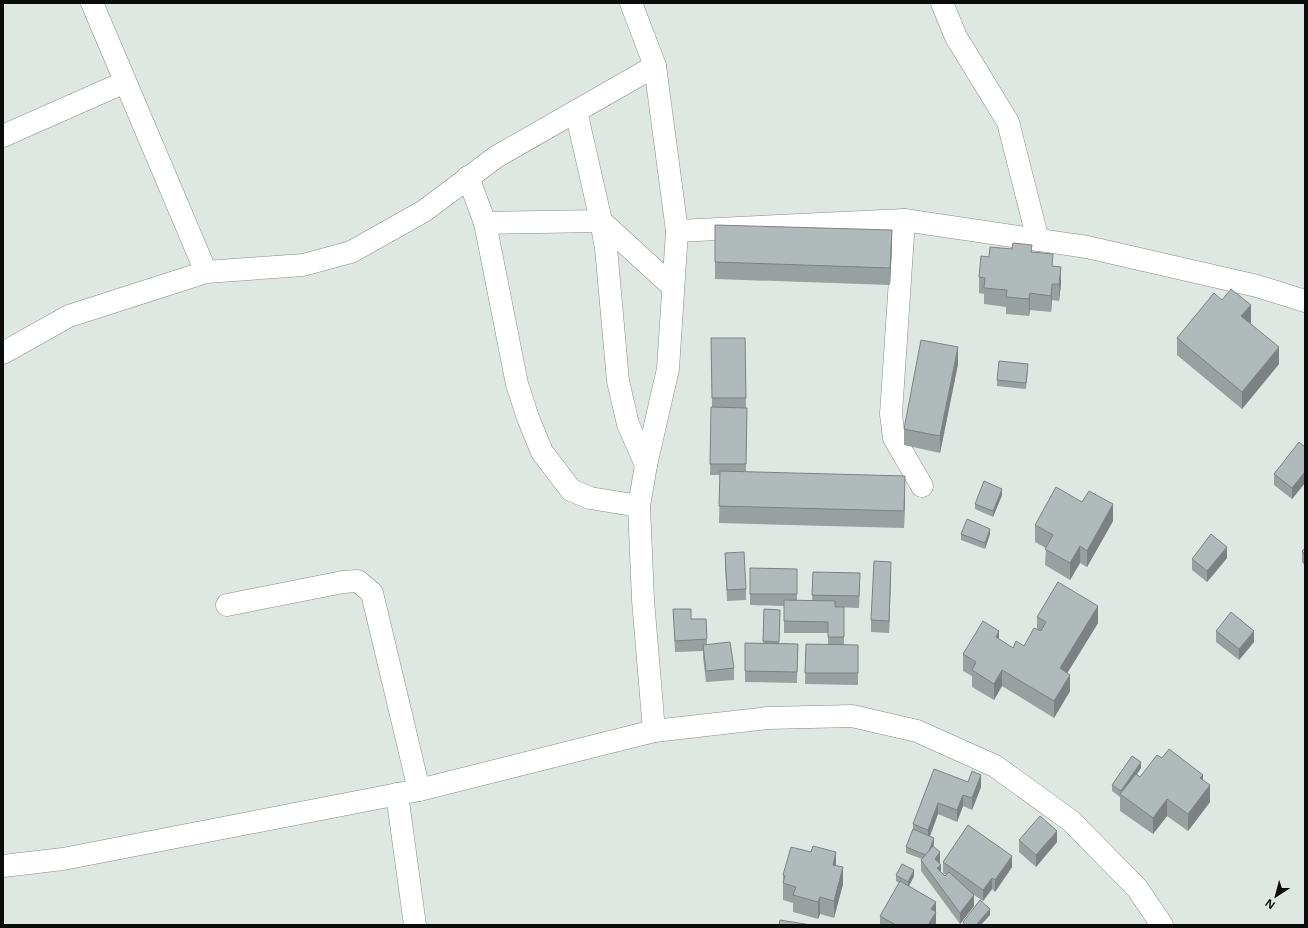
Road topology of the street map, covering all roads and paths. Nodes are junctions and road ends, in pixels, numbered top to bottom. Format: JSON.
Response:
{"nodes":[{"id":1,"x":92,"y":3,"type":"edge"},
{"id":2,"x":631,"y":3,"type":"edge"},
{"id":3,"x":942,"y":3,"type":"edge"},
{"id":4,"x":655,"y":66,"type":"junction"},
{"id":5,"x":125,"y":82,"type":"junction"},
{"id":6,"x":576,"y":111,"type":"junction"},
{"id":7,"x":3,"y":136,"type":"edge"},
{"id":8,"x":468,"y":177,"type":"junction"},
{"id":9,"x":904,"y":220,"type":"junction"},
{"id":10,"x":601,"y":221,"type":"junction"},
{"id":11,"x":485,"y":223,"type":"junction"},
{"id":12,"x":677,"y":231,"type":"junction"},
{"id":13,"x":1038,"y":240,"type":"junction"},
{"id":14,"x":206,"y":272,"type":"junction"},
{"id":15,"x":673,"y":287,"type":"junction"},
{"id":16,"x":1305,"y":301,"type":"edge"},
{"id":17,"x":3,"y":353,"type":"edge"},
{"id":18,"x":646,"y":464,"type":"junction"},
{"id":19,"x":922,"y":486,"type":"dead end"},
{"id":20,"x":639,"y":506,"type":"junction"},
{"id":21,"x":227,"y":605,"type":"dead end"},
{"id":22,"x":654,"y":731,"type":"junction"},
{"id":23,"x":419,"y":790,"type":"junction"},
{"id":24,"x":397,"y":794,"type":"junction"},
{"id":25,"x":3,"y":866,"type":"edge"},
{"id":26,"x":415,"y":925,"type":"edge"},
{"id":27,"x":1162,"y":925,"type":"edge"}],
"edges":[{"from":1,"to":5,"type":"street"},
{"from":2,"to":4,"type":"street"},
{"from":3,"to":13,"type":"street"},
{"from":4,"to":6,"type":"street"},
{"from":4,"to":12,"type":"street"},
{"from":5,"to":7,"type":"street"},
{"from":5,"to":14,"type":"street"},
{"from":6,"to":8,"type":"street"},
{"from":6,"to":10,"type":"street"},
{"from":8,"to":11,"type":"street"},
{"from":8,"to":14,"type":"street"},
{"from":9,"to":12,"type":"street"},
{"from":9,"to":13,"type":"street"},
{"from":9,"to":19,"type":"street"},
{"from":10,"to":11,"type":"street"},
{"from":10,"to":15,"type":"street"},
{"from":10,"to":18,"type":"street"},
{"from":11,"to":20,"type":"street"},
{"from":12,"to":15,"type":"street"},
{"from":13,"to":16,"type":"street"},
{"from":14,"to":17,"type":"street"},
{"from":15,"to":18,"type":"street"},
{"from":18,"to":20,"type":"street"},
{"from":20,"to":22,"type":"street"},
{"from":21,"to":23,"type":"street"},
{"from":22,"to":23,"type":"street"},
{"from":22,"to":27,"type":"street"},
{"from":23,"to":24,"type":"street"},
{"from":24,"to":25,"type":"street"},
{"from":24,"to":26,"type":"street"}]}
